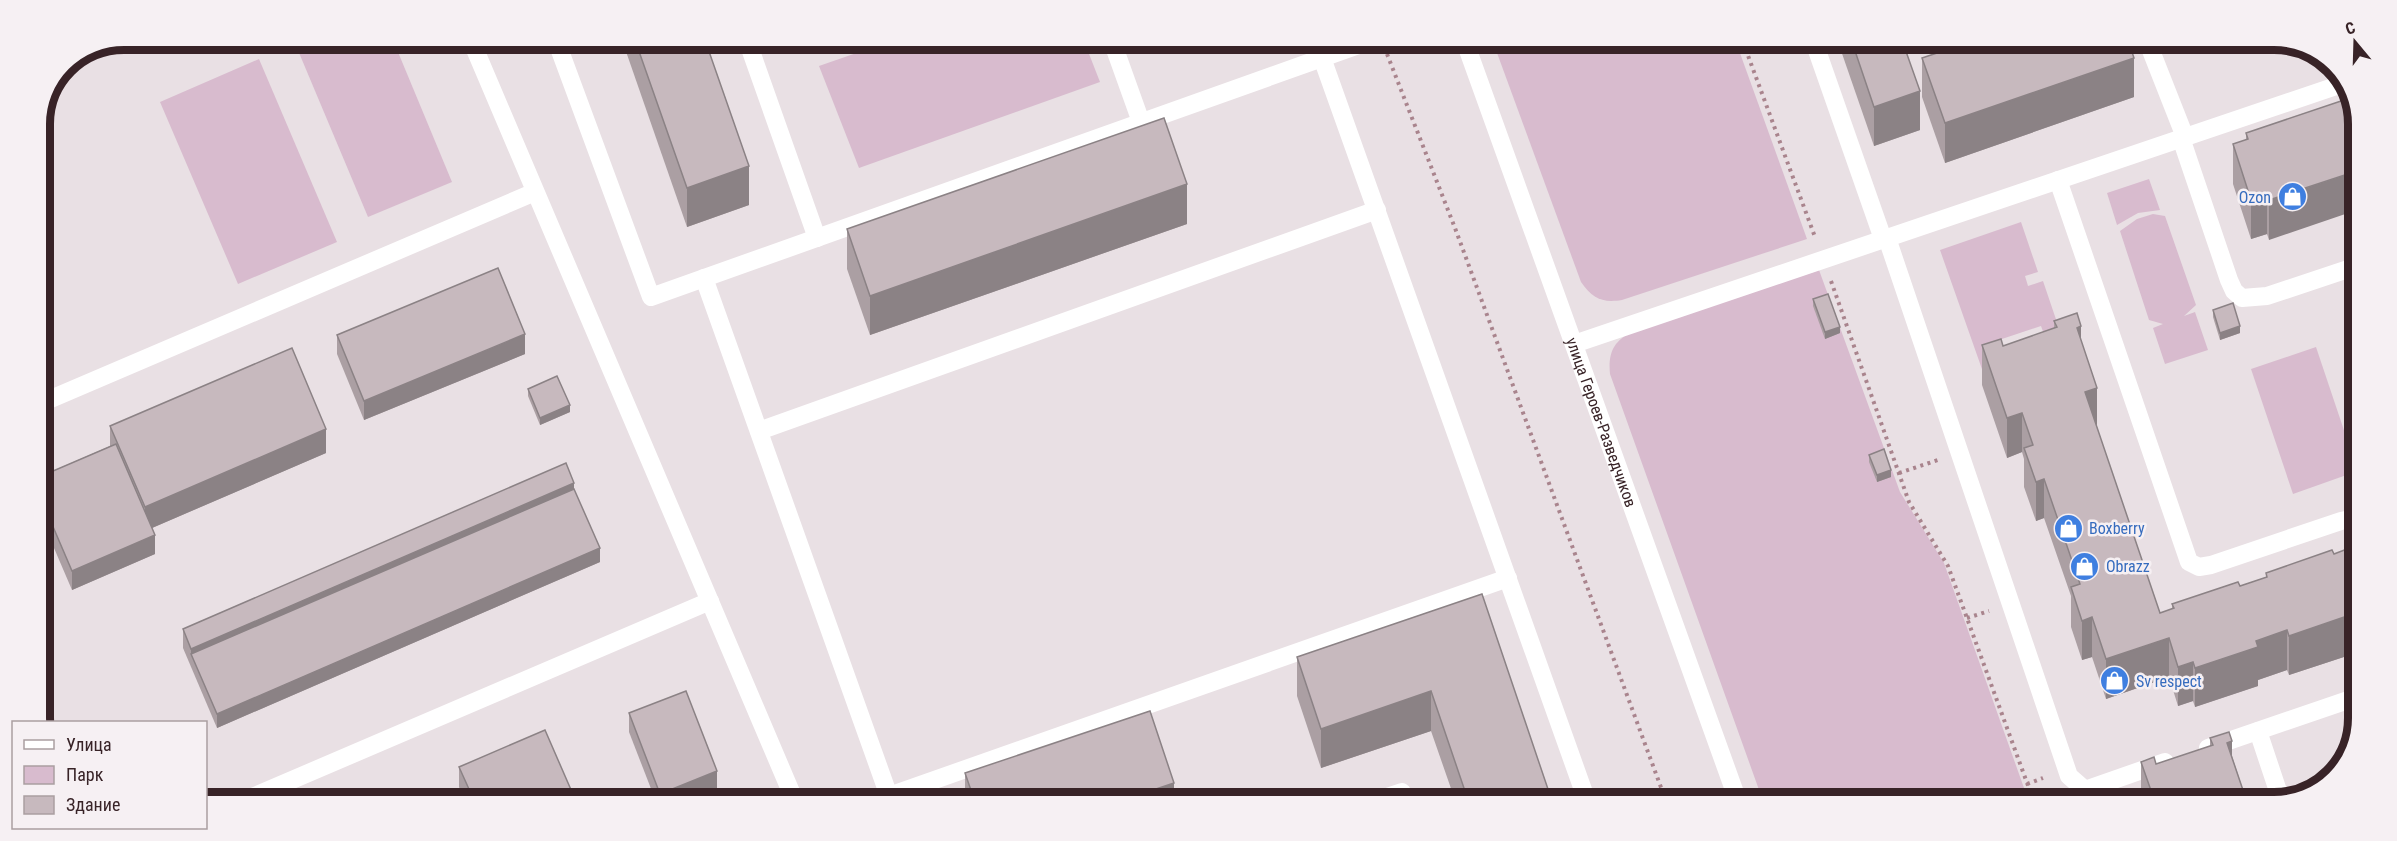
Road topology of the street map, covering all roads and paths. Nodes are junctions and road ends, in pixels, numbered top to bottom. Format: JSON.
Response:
{"nodes":[{"id":1,"x":475,"y":50,"type":"edge"},
{"id":2,"x":560,"y":50,"type":"edge"},
{"id":3,"x":751,"y":50,"type":"edge"},
{"id":4,"x":1115,"y":50,"type":"edge"},
{"id":5,"x":1317,"y":50,"type":"edge"},
{"id":6,"x":1319,"y":50,"type":"edge"},
{"id":7,"x":1468,"y":50,"type":"edge"},
{"id":8,"x":1746,"y":50,"type":"edge"},
{"id":9,"x":1817,"y":50,"type":"edge"},
{"id":10,"x":2151,"y":50,"type":"edge"},
{"id":11,"x":1387,"y":52,"type":"dead end"},
{"id":12,"x":2337,"y":86,"type":"edge"},
{"id":13,"x":1141,"y":122,"type":"junction"},
{"id":14,"x":2183,"y":138,"type":"junction"},
{"id":15,"x":2058,"y":180,"type":"junction"},
{"id":16,"x":536,"y":192,"type":"junction"},
{"id":17,"x":1377,"y":210,"type":"junction"},
{"id":18,"x":817,"y":237,"type":"junction"},
{"id":19,"x":1885,"y":239,"type":"junction"},
{"id":20,"x":1824,"y":259,"type":"junction"},
{"id":21,"x":2347,"y":269,"type":"edge"},
{"id":22,"x":704,"y":278,"type":"junction"},
{"id":23,"x":1574,"y":344,"type":"junction"},
{"id":24,"x":50,"y":399,"type":"edge"},
{"id":25,"x":759,"y":431,"type":"junction"},
{"id":26,"x":1960,"y":452,"type":"junction"},
{"id":27,"x":1899,"y":473,"type":"junction"},
{"id":28,"x":2348,"y":520,"type":"edge"},
{"id":29,"x":1508,"y":578,"type":"junction"},
{"id":30,"x":710,"y":602,"type":"junction"},
{"id":31,"x":2348,"y":700,"type":"edge"},
{"id":32,"x":2258,"y":731,"type":"junction"},
{"id":33,"x":2278,"y":791,"type":"edge"},
{"id":34,"x":264,"y":792,"type":"edge"},
{"id":35,"x":791,"y":792,"type":"edge"},
{"id":36,"x":888,"y":792,"type":"edge"},
{"id":37,"x":907,"y":792,"type":"edge"},
{"id":38,"x":1584,"y":792,"type":"edge"},
{"id":39,"x":1663,"y":792,"type":"edge"},
{"id":40,"x":1735,"y":792,"type":"edge"},
{"id":41,"x":2031,"y":792,"type":"edge"},
{"id":42,"x":2083,"y":792,"type":"edge"},
{"id":43,"x":2097,"y":792,"type":"edge"}],
"edges":[{"from":1,"to":16,"type":"street"},
{"from":2,"to":22,"type":"street"},
{"from":3,"to":18,"type":"street"},
{"from":4,"to":13,"type":"street"},
{"from":5,"to":13,"type":"street"},
{"from":6,"to":17,"type":"street"},
{"from":7,"to":23,"type":"street","name":"улица Героев-Разведчиков"},
{"from":8,"to":20,"type":"path"},
{"from":9,"to":19,"type":"street"},
{"from":10,"to":14,"type":"street"},
{"from":11,"to":39,"type":"path"},
{"from":12,"to":14,"type":"street"},
{"from":13,"to":18,"type":"street"},
{"from":14,"to":15,"type":"street"},
{"from":14,"to":21,"type":"street"},
{"from":15,"to":19,"type":"street"},
{"from":15,"to":28,"type":"street"},
{"from":16,"to":24,"type":"street"},
{"from":16,"to":30,"type":"street"},
{"from":17,"to":25,"type":"street"},
{"from":17,"to":29,"type":"street"},
{"from":18,"to":22,"type":"street"},
{"from":19,"to":20,"type":"street"},
{"from":19,"to":26,"type":"street"},
{"from":20,"to":23,"type":"street"},
{"from":20,"to":27,"type":"path"},
{"from":22,"to":25,"type":"street"},
{"from":23,"to":40,"type":"street","name":"улица Героев-Разведчиков"},
{"from":25,"to":36,"type":"street"},
{"from":26,"to":27,"type":"path"},
{"from":26,"to":42,"type":"street"},
{"from":27,"to":41,"type":"path"},
{"from":29,"to":37,"type":"street"},
{"from":29,"to":38,"type":"street"},
{"from":30,"to":34,"type":"street"},
{"from":30,"to":35,"type":"street"},
{"from":31,"to":32,"type":"street"},
{"from":32,"to":33,"type":"street"},
{"from":32,"to":43,"type":"street"}]}
